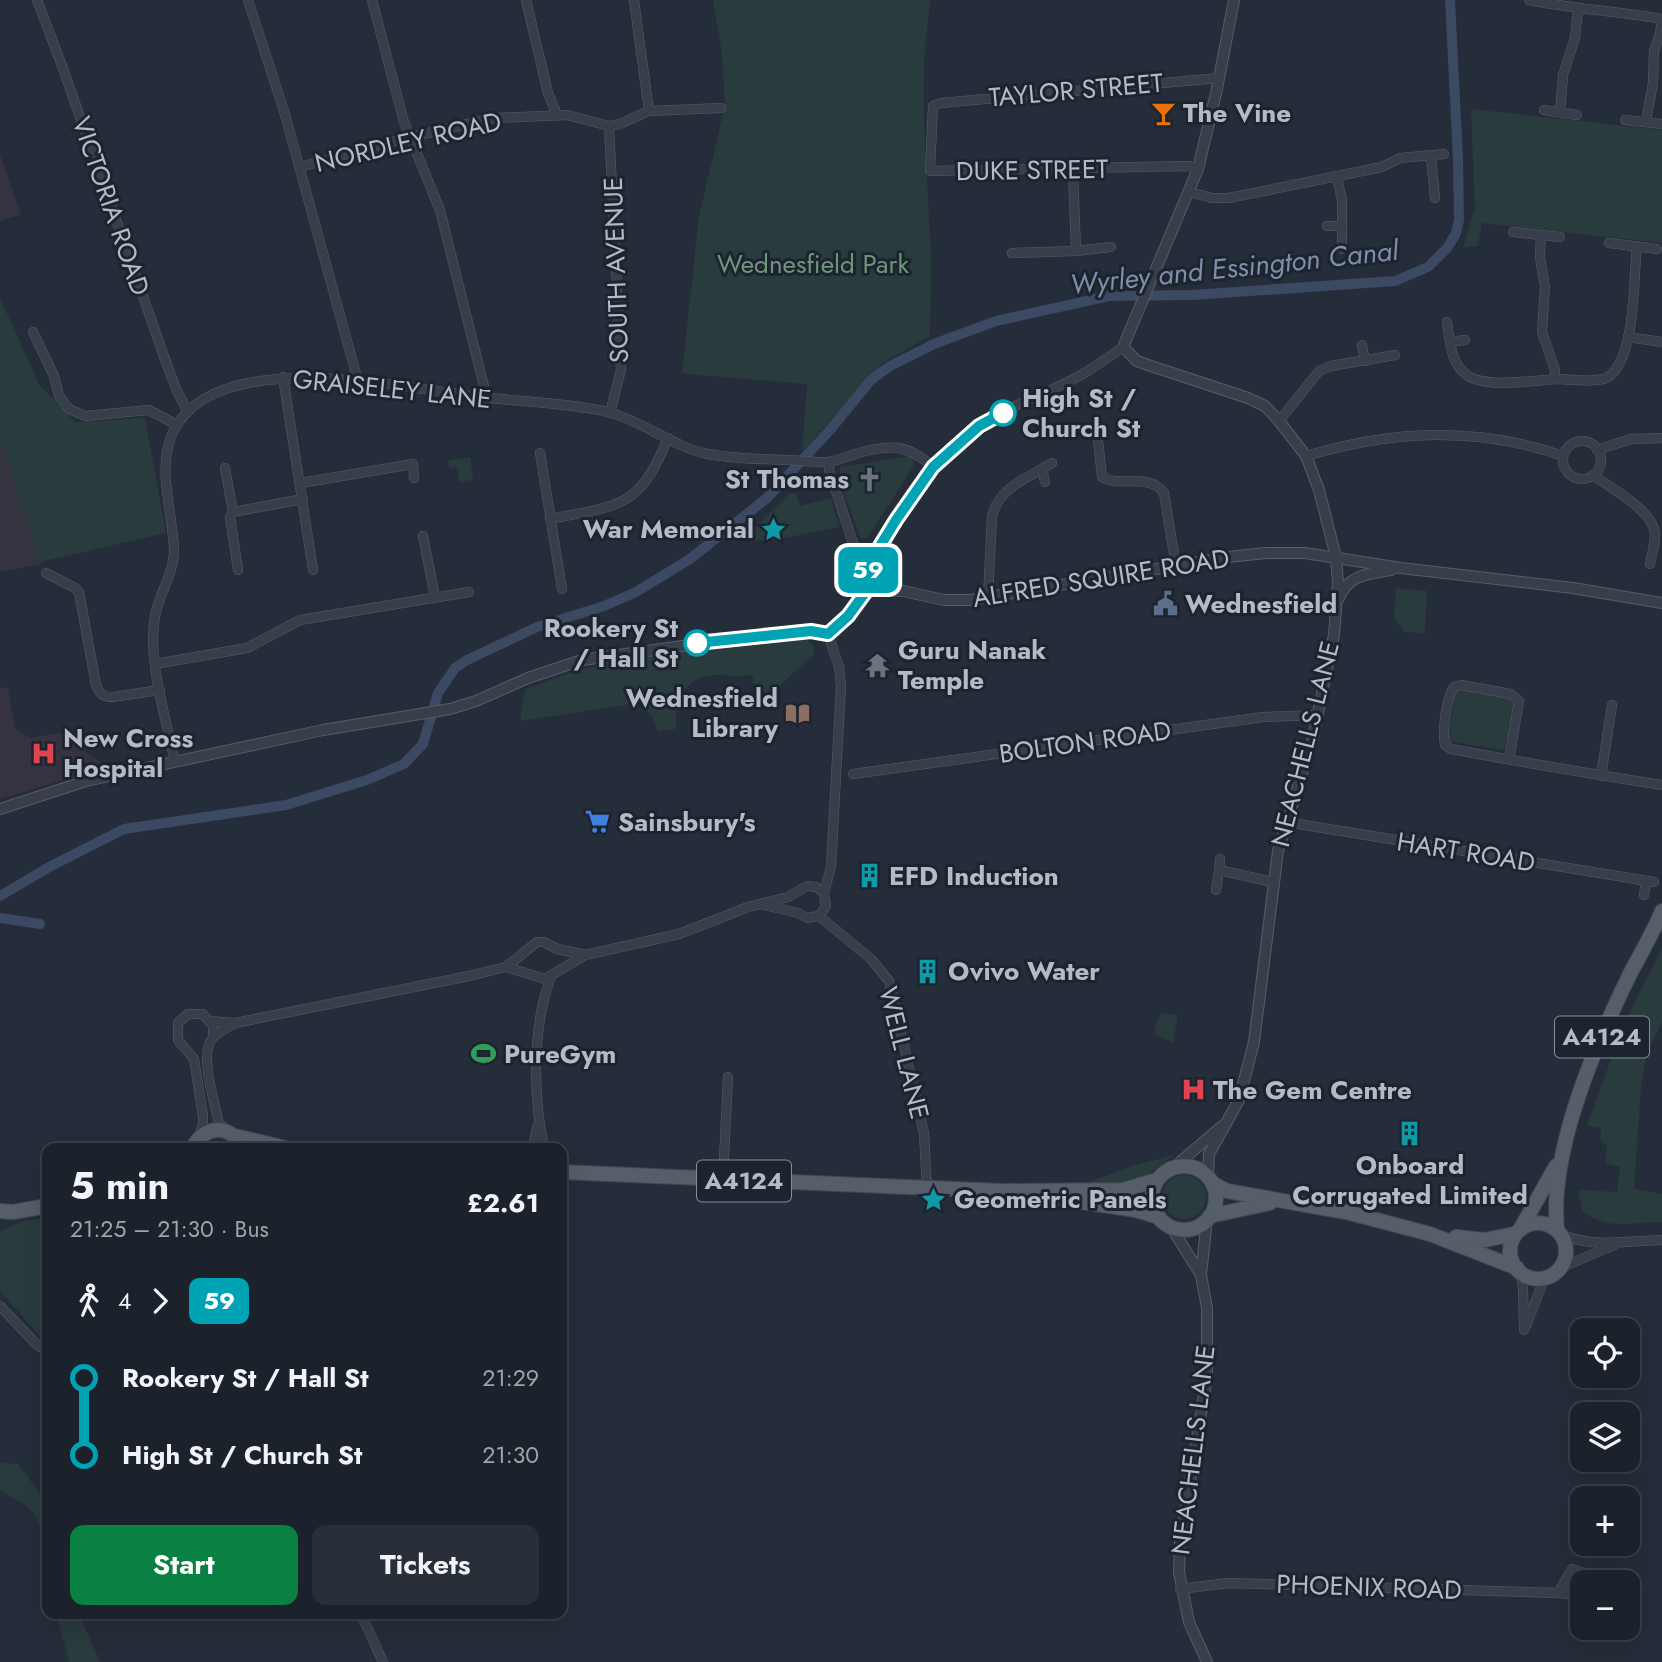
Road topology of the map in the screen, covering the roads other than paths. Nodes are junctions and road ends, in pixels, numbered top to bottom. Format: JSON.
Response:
{"nodes":[{"id":1,"x":37,"y":0,"type":"edge"},
{"id":2,"x":248,"y":0,"type":"edge"},
{"id":3,"x":372,"y":0,"type":"edge"},
{"id":4,"x":526,"y":0,"type":"edge"},
{"id":5,"x":634,"y":0,"type":"edge"},
{"id":6,"x":1234,"y":0,"type":"edge"},
{"id":7,"x":1529,"y":0,"type":"edge"},
{"id":8,"x":1578,"y":9,"type":"junction"},
{"id":9,"x":1662,"y":19,"type":"edge"},
{"id":10,"x":1220,"y":78,"type":"junction"},
{"id":11,"x":933,"y":106,"type":"joint"},
{"id":12,"x":721,"y":108,"type":"dead end"},
{"id":13,"x":1544,"y":110,"type":"dead end"},
{"id":14,"x":649,"y":111,"type":"junction"},
{"id":15,"x":1560,"y":112,"type":"junction"},
{"id":16,"x":557,"y":115,"type":"junction"},
{"id":17,"x":1577,"y":115,"type":"dead end"},
{"id":18,"x":1625,"y":120,"type":"dead end"},
{"id":19,"x":1646,"y":122,"type":"junction"},
{"id":20,"x":1662,"y":124,"type":"edge"},
{"id":21,"x":609,"y":126,"type":"junction"},
{"id":22,"x":411,"y":138,"type":"junction"},
{"id":23,"x":1444,"y":155,"type":"dead end"},
{"id":24,"x":1431,"y":156,"type":"junction"},
{"id":25,"x":300,"y":167,"type":"junction"},
{"id":26,"x":1198,"y":169,"type":"junction"},
{"id":27,"x":1073,"y":170,"type":"junction"},
{"id":28,"x":1337,"y":177,"type":"junction"},
{"id":29,"x":1189,"y":192,"type":"junction"},
{"id":30,"x":1435,"y":198,"type":"dead end"},
{"id":31,"x":1327,"y":226,"type":"dead end"},
{"id":32,"x":1341,"y":226,"type":"junction"},
{"id":33,"x":1513,"y":232,"type":"dead end"},
{"id":34,"x":1541,"y":235,"type":"junction"},
{"id":35,"x":1559,"y":237,"type":"dead end"},
{"id":36,"x":1609,"y":243,"type":"dead end"},
{"id":37,"x":1637,"y":246,"type":"junction"},
{"id":38,"x":1111,"y":247,"type":"dead end"},
{"id":39,"x":1342,"y":249,"type":"dead end"},
{"id":40,"x":1657,"y":249,"type":"dead end"},
{"id":41,"x":1076,"y":251,"type":"junction"},
{"id":42,"x":1012,"y":253,"type":"dead end"},
{"id":43,"x":1447,"y":321,"type":"dead end"},
{"id":44,"x":33,"y":332,"type":"dead end"},
{"id":45,"x":1629,"y":337,"type":"junction"},
{"id":46,"x":1465,"y":340,"type":"dead end"},
{"id":47,"x":1450,"y":342,"type":"junction"},
{"id":48,"x":1662,"y":342,"type":"edge"},
{"id":49,"x":1362,"y":345,"type":"dead end"},
{"id":50,"x":1124,"y":347,"type":"junction"},
{"id":51,"x":1395,"y":355,"type":"dead end"},
{"id":52,"x":1365,"y":360,"type":"junction"},
{"id":53,"x":283,"y":377,"type":"junction"},
{"id":54,"x":1555,"y":379,"type":"junction"},
{"id":55,"x":358,"y":381,"type":"junction"},
{"id":56,"x":487,"y":398,"type":"junction"},
{"id":57,"x":188,"y":412,"type":"junction"},
{"id":58,"x":610,"y":413,"type":"junction"},
{"id":59,"x":1279,"y":421,"type":"junction"},
{"id":60,"x":177,"y":425,"type":"junction"},
{"id":61,"x":668,"y":438,"type":"junction"},
{"id":62,"x":1662,"y":438,"type":"edge"},
{"id":63,"x":1098,"y":440,"type":"dead end"},
{"id":64,"x":1597,"y":450,"type":"junction"},
{"id":65,"x":540,"y":453,"type":"dead end"},
{"id":66,"x":1306,"y":456,"type":"junction"},
{"id":67,"x":1563,"y":456,"type":"junction"},
{"id":68,"x":829,"y":462,"type":"junction"},
{"id":69,"x":1052,"y":463,"type":"dead end"},
{"id":70,"x":933,"y":467,"type":"junction"},
{"id":71,"x":225,"y":468,"type":"dead end"},
{"id":72,"x":1042,"y":469,"type":"junction"},
{"id":73,"x":1593,"y":475,"type":"junction"},
{"id":74,"x":414,"y":478,"type":"dead end"},
{"id":75,"x":1045,"y":482,"type":"dead end"},
{"id":76,"x":301,"y":483,"type":"junction"},
{"id":77,"x":303,"y":499,"type":"junction"},
{"id":78,"x":233,"y":512,"type":"junction"},
{"id":79,"x":550,"y":519,"type":"junction"},
{"id":80,"x":424,"y":536,"type":"dead end"},
{"id":81,"x":1336,"y":558,"type":"junction"},
{"id":82,"x":872,"y":559,"type":"junction"},
{"id":83,"x":1650,"y":564,"type":"dead end"},
{"id":84,"x":1176,"y":566,"type":"junction"},
{"id":85,"x":1401,"y":568,"type":"junction"},
{"id":86,"x":238,"y":570,"type":"dead end"},
{"id":87,"x":313,"y":570,"type":"dead end"},
{"id":88,"x":46,"y":573,"type":"dead end"},
{"id":89,"x":562,"y":589,"type":"dead end"},
{"id":90,"x":867,"y":590,"type":"junction"},
{"id":91,"x":469,"y":592,"type":"dead end"},
{"id":92,"x":435,"y":597,"type":"junction"},
{"id":93,"x":988,"y":597,"type":"junction"},
{"id":94,"x":1338,"y":600,"type":"junction"},
{"id":95,"x":1662,"y":603,"type":"edge"},
{"id":96,"x":828,"y":634,"type":"junction"},
{"id":97,"x":155,"y":664,"type":"junction"},
{"id":98,"x":160,"y":690,"type":"junction"},
{"id":99,"x":1612,"y":705,"type":"dead end"},
{"id":100,"x":1318,"y":715,"type":"junction"},
{"id":101,"x":1509,"y":760,"type":"junction"},
{"id":102,"x":174,"y":762,"type":"junction"},
{"id":103,"x":853,"y":774,"type":"dead end"},
{"id":104,"x":1601,"y":775,"type":"junction"},
{"id":105,"x":1662,"y":785,"type":"edge"},
{"id":106,"x":0,"y":809,"type":"edge"},
{"id":107,"x":1286,"y":822,"type":"junction"},
{"id":108,"x":1220,"y":859,"type":"dead end"},
{"id":109,"x":1219,"y":870,"type":"junction"},
{"id":110,"x":1273,"y":881,"type":"junction"},
{"id":111,"x":820,"y":890,"type":"junction"},
{"id":112,"x":1216,"y":890,"type":"dead end"},
{"id":113,"x":798,"y":891,"type":"junction"},
{"id":114,"x":1644,"y":895,"type":"dead end"},
{"id":115,"x":760,"y":904,"type":"junction"},
{"id":116,"x":826,"y":906,"type":"junction"},
{"id":117,"x":798,"y":913,"type":"junction"},
{"id":118,"x":819,"y":916,"type":"junction"},
{"id":119,"x":1661,"y":916,"type":"edge"},
{"id":120,"x":844,"y":935,"type":"junction"},
{"id":121,"x":557,"y":949,"type":"junction"},
{"id":122,"x":524,"y":954,"type":"junction"},
{"id":123,"x":585,"y":956,"type":"junction"},
{"id":124,"x":506,"y":967,"type":"junction"},
{"id":125,"x":530,"y":974,"type":"junction"},
{"id":126,"x":554,"y":974,"type":"junction"},
{"id":127,"x":543,"y":997,"type":"junction"},
{"id":128,"x":211,"y":1021,"type":"junction"},
{"id":129,"x":234,"y":1023,"type":"junction"},
{"id":130,"x":211,"y":1040,"type":"junction"},
{"id":131,"x":187,"y":1048,"type":"junction"},
{"id":132,"x":728,"y":1077,"type":"dead end"},
{"id":133,"x":538,"y":1122,"type":"junction"},
{"id":134,"x":1225,"y":1123,"type":"junction"},
{"id":135,"x":235,"y":1139,"type":"edge"},
{"id":136,"x":195,"y":1143,"type":"edge"},
{"id":137,"x":197,"y":1143,"type":"edge"},
{"id":138,"x":258,"y":1143,"type":"edge"},
{"id":139,"x":534,"y":1143,"type":"edge"},
{"id":140,"x":543,"y":1143,"type":"edge"},
{"id":141,"x":1561,"y":1158,"type":"junction"},
{"id":142,"x":1173,"y":1168,"type":"junction"},
{"id":143,"x":567,"y":1172,"type":"edge"},
{"id":144,"x":723,"y":1180,"type":"junction"},
{"id":145,"x":1157,"y":1180,"type":"junction"},
{"id":146,"x":1210,"y":1180,"type":"junction"},
{"id":147,"x":927,"y":1189,"type":"junction"},
{"id":148,"x":1001,"y":1191,"type":"junction"},
{"id":149,"x":1278,"y":1201,"type":"junction"},
{"id":150,"x":42,"y":1207,"type":"edge"},
{"id":151,"x":7,"y":1212,"type":"edge"},
{"id":152,"x":1158,"y":1217,"type":"junction"},
{"id":153,"x":1209,"y":1218,"type":"junction"},
{"id":154,"x":0,"y":1223,"type":"edge"},
{"id":155,"x":1171,"y":1227,"type":"junction"},
{"id":156,"x":1518,"y":1231,"type":"junction"},
{"id":157,"x":1560,"y":1233,"type":"junction"},
{"id":158,"x":1430,"y":1234,"type":"junction"},
{"id":159,"x":1662,"y":1240,"type":"edge"},
{"id":160,"x":1622,"y":1242,"type":"junction"},
{"id":161,"x":1560,"y":1268,"type":"junction"},
{"id":162,"x":1518,"y":1269,"type":"junction"},
{"id":163,"x":1201,"y":1275,"type":"junction"},
{"id":164,"x":1545,"y":1277,"type":"junction"},
{"id":165,"x":0,"y":1306,"type":"edge"},
{"id":166,"x":42,"y":1348,"type":"edge"},
{"id":167,"x":1570,"y":1572,"type":"edge"},
{"id":168,"x":1180,"y":1589,"type":"junction"},
{"id":169,"x":1558,"y":1593,"type":"junction"},
{"id":170,"x":1570,"y":1594,"type":"edge"},
{"id":171,"x":363,"y":1619,"type":"edge"},
{"id":172,"x":383,"y":1662,"type":"edge"},
{"id":173,"x":1207,"y":1662,"type":"edge"}],
"edges":[{"from":1,"to":57,"type":"street","name":"VICTORIA ROAD"},
{"from":2,"to":25,"type":"street"},
{"from":3,"to":22,"type":"street"},
{"from":4,"to":16,"type":"street"},
{"from":5,"to":14,"type":"street"},
{"from":6,"to":10,"type":"street"},
{"from":7,"to":8,"type":"street"},
{"from":8,"to":9,"type":"street"},
{"from":8,"to":15,"type":"street"},
{"from":9,"to":19,"type":"street"},
{"from":10,"to":11,"type":"street","name":"TAYLOR STREET"},
{"from":10,"to":26,"type":"street"},
{"from":11,"to":27,"type":"street","name":"DUKE STREET"},
{"from":12,"to":14,"type":"street"},
{"from":13,"to":15,"type":"street"},
{"from":14,"to":21,"type":"street"},
{"from":15,"to":17,"type":"street"},
{"from":16,"to":21,"type":"street","name":"NORDLEY ROAD"},
{"from":16,"to":22,"type":"street","name":"NORDLEY ROAD"},
{"from":18,"to":19,"type":"street"},
{"from":19,"to":20,"type":"street"},
{"from":21,"to":58,"type":"street","name":"SOUTH AVENUE"},
{"from":22,"to":25,"type":"street","name":"NORDLEY ROAD"},
{"from":22,"to":56,"type":"street"},
{"from":23,"to":24,"type":"street"},
{"from":24,"to":28,"type":"street"},
{"from":24,"to":30,"type":"street"},
{"from":25,"to":55,"type":"street"},
{"from":26,"to":27,"type":"street","name":"DUKE STREET"},
{"from":26,"to":29,"type":"street"},
{"from":27,"to":41,"type":"street"},
{"from":28,"to":29,"type":"street"},
{"from":28,"to":32,"type":"street"},
{"from":29,"to":50,"type":"street"},
{"from":31,"to":32,"type":"street"},
{"from":32,"to":39,"type":"street"},
{"from":33,"to":34,"type":"street"},
{"from":34,"to":35,"type":"street"},
{"from":34,"to":54,"type":"street"},
{"from":36,"to":37,"type":"street"},
{"from":37,"to":40,"type":"street"},
{"from":37,"to":45,"type":"street"},
{"from":38,"to":41,"type":"street"},
{"from":41,"to":42,"type":"street"},
{"from":43,"to":47,"type":"street"},
{"from":44,"to":60,"type":"street"},
{"from":45,"to":48,"type":"street"},
{"from":45,"to":54,"type":"street"},
{"from":46,"to":47,"type":"street"},
{"from":47,"to":54,"type":"street"},
{"from":49,"to":52,"type":"street"},
{"from":50,"to":59,"type":"street","name":"NEACHELLS LANE"},
{"from":50,"to":70,"type":"street"},
{"from":51,"to":52,"type":"street"},
{"from":52,"to":59,"type":"street"},
{"from":53,"to":55,"type":"street","name":"GRAISELEY LANE"},
{"from":53,"to":57,"type":"street","name":"GRAISELEY LANE"},
{"from":53,"to":76,"type":"street"},
{"from":55,"to":56,"type":"street","name":"GRAISELEY LANE"},
{"from":56,"to":58,"type":"street","name":"GRAISELEY LANE"},
{"from":57,"to":60,"type":"street","name":"GRAISELEY LANE"},
{"from":58,"to":61,"type":"street","name":"GRAISELEY LANE"},
{"from":59,"to":66,"type":"street","name":"NEACHELLS LANE"},
{"from":60,"to":97,"type":"street","name":"GRAISELEY LANE"},
{"from":61,"to":68,"type":"street","name":"GRAISELEY LANE"},
{"from":61,"to":79,"type":"street"},
{"from":62,"to":64,"type":"street"},
{"from":63,"to":84,"type":"street"},
{"from":64,"to":67,"type":"street"},
{"from":64,"to":73,"type":"street"},
{"from":65,"to":79,"type":"street"},
{"from":66,"to":67,"type":"street"},
{"from":66,"to":81,"type":"street","name":"NEACHELLS LANE"},
{"from":67,"to":73,"type":"street"},
{"from":68,"to":70,"type":"street","name":"GRAISELEY LANE"},
{"from":68,"to":82,"type":"street"},
{"from":69,"to":72,"type":"street"},
{"from":70,"to":82,"type":"street"},
{"from":71,"to":78,"type":"street"},
{"from":72,"to":75,"type":"street"},
{"from":72,"to":93,"type":"street"},
{"from":73,"to":83,"type":"street"},
{"from":74,"to":76,"type":"street"},
{"from":76,"to":77,"type":"street"},
{"from":77,"to":78,"type":"street"},
{"from":77,"to":87,"type":"street"},
{"from":78,"to":86,"type":"street"},
{"from":79,"to":89,"type":"street"},
{"from":80,"to":92,"type":"street"},
{"from":81,"to":84,"type":"street","name":"ALFRED SQUIRE ROAD"},
{"from":81,"to":85,"type":"street","name":"ALFRED SQUIRE ROAD"},
{"from":81,"to":94,"type":"street","name":"NEACHELLS LANE"},
{"from":82,"to":90,"type":"street"},
{"from":84,"to":93,"type":"street","name":"ALFRED SQUIRE ROAD"},
{"from":85,"to":94,"type":"street"},
{"from":85,"to":95,"type":"street"},
{"from":88,"to":98,"type":"street"},
{"from":90,"to":93,"type":"street","name":"ALFRED SQUIRE ROAD"},
{"from":90,"to":96,"type":"street"},
{"from":91,"to":92,"type":"street"},
{"from":92,"to":97,"type":"street"},
{"from":94,"to":100,"type":"street","name":"NEACHELLS LANE"},
{"from":96,"to":102,"type":"street"},
{"from":96,"to":111,"type":"street"},
{"from":97,"to":98,"type":"street","name":"GRAISELEY LANE"},
{"from":98,"to":102,"type":"street","name":"GRAISELEY LANE"},
{"from":99,"to":104,"type":"street"},
{"from":100,"to":103,"type":"street","name":"BOLTON ROAD"},
{"from":100,"to":107,"type":"street","name":"NEACHELLS LANE"},
{"from":101,"to":101,"type":"street"},
{"from":101,"to":104,"type":"street"},
{"from":102,"to":106,"type":"street"},
{"from":104,"to":105,"type":"street"},
{"from":107,"to":110,"type":"street","name":"NEACHELLS LANE"},
{"from":107,"to":114,"type":"street","name":"HART ROAD"},
{"from":108,"to":109,"type":"street"},
{"from":109,"to":110,"type":"street"},
{"from":109,"to":112,"type":"street"},
{"from":110,"to":134,"type":"street","name":"NEACHELLS LANE"},
{"from":111,"to":113,"type":"street"},
{"from":111,"to":116,"type":"street"},
{"from":113,"to":115,"type":"street"},
{"from":113,"to":117,"type":"street"},
{"from":115,"to":117,"type":"street"},
{"from":115,"to":123,"type":"street"},
{"from":116,"to":118,"type":"street"},
{"from":116,"to":120,"type":"street"},
{"from":117,"to":118,"type":"street"},
{"from":118,"to":120,"type":"street"},
{"from":119,"to":141,"type":"main road","number":"A4124"},
{"from":120,"to":147,"type":"street","name":"WELL LANE"},
{"from":121,"to":122,"type":"street"},
{"from":121,"to":123,"type":"street"},
{"from":121,"to":126,"type":"street"},
{"from":122,"to":124,"type":"street"},
{"from":122,"to":125,"type":"street"},
{"from":123,"to":126,"type":"street"},
{"from":124,"to":125,"type":"street"},
{"from":124,"to":129,"type":"street"},
{"from":125,"to":126,"type":"street"},
{"from":125,"to":127,"type":"street"},
{"from":126,"to":127,"type":"street"},
{"from":127,"to":133,"type":"street"},
{"from":128,"to":129,"type":"street"},
{"from":128,"to":130,"type":"street"},
{"from":128,"to":131,"type":"street"},
{"from":129,"to":130,"type":"street"},
{"from":130,"to":131,"type":"street"},
{"from":130,"to":135,"type":"street"},
{"from":131,"to":136,"type":"street"},
{"from":132,"to":144,"type":"street"},
{"from":133,"to":139,"type":"street"},
{"from":133,"to":140,"type":"street"},
{"from":134,"to":142,"type":"street","name":"NEACHELLS LANE"},
{"from":134,"to":146,"type":"street","name":"NEACHELLS LANE"},
{"from":135,"to":137,"type":"main road"},
{"from":135,"to":138,"type":"main road"},
{"from":141,"to":156,"type":"main road","number":"A4124"},
{"from":141,"to":157,"type":"main road","number":"A4124"},
{"from":142,"to":145,"type":"main road"},
{"from":142,"to":146,"type":"main road"},
{"from":143,"to":144,"type":"main road","number":"A4124"},
{"from":144,"to":147,"type":"main road","number":"A4124"},
{"from":145,"to":148,"type":"main road","number":"A4124"},
{"from":145,"to":152,"type":"main road"},
{"from":146,"to":149,"type":"main road"},
{"from":146,"to":153,"type":"main road"},
{"from":147,"to":148,"type":"main road","number":"A4124"},
{"from":148,"to":152,"type":"main road","number":"A4124"},
{"from":149,"to":153,"type":"main road"},
{"from":149,"to":158,"type":"main road"},
{"from":150,"to":151,"type":"main road"},
{"from":151,"to":154,"type":"main road"},
{"from":152,"to":155,"type":"main road"},
{"from":153,"to":155,"type":"main road"},
{"from":153,"to":163,"type":"street","name":"NEACHELLS LANE"},
{"from":155,"to":163,"type":"street","name":"NEACHELLS LANE"},
{"from":156,"to":157,"type":"main road"},
{"from":156,"to":158,"type":"main road"},
{"from":156,"to":162,"type":"main road"},
{"from":157,"to":160,"type":"street"},
{"from":157,"to":161,"type":"main road"},
{"from":158,"to":162,"type":"main road"},
{"from":159,"to":160,"type":"street"},
{"from":160,"to":161,"type":"street"},
{"from":161,"to":164,"type":"main road"},
{"from":162,"to":164,"type":"main road"},
{"from":162,"to":164,"type":"street"},
{"from":163,"to":168,"type":"street","name":"NEACHELLS LANE"},
{"from":165,"to":166,"type":"street"},
{"from":167,"to":169,"type":"street"},
{"from":168,"to":169,"type":"street","name":"PHOENIX ROAD"},
{"from":168,"to":173,"type":"street","name":"NEACHELLS LANE"},
{"from":169,"to":170,"type":"street","name":"PHOENIX ROAD"},
{"from":171,"to":172,"type":"street"}]}
